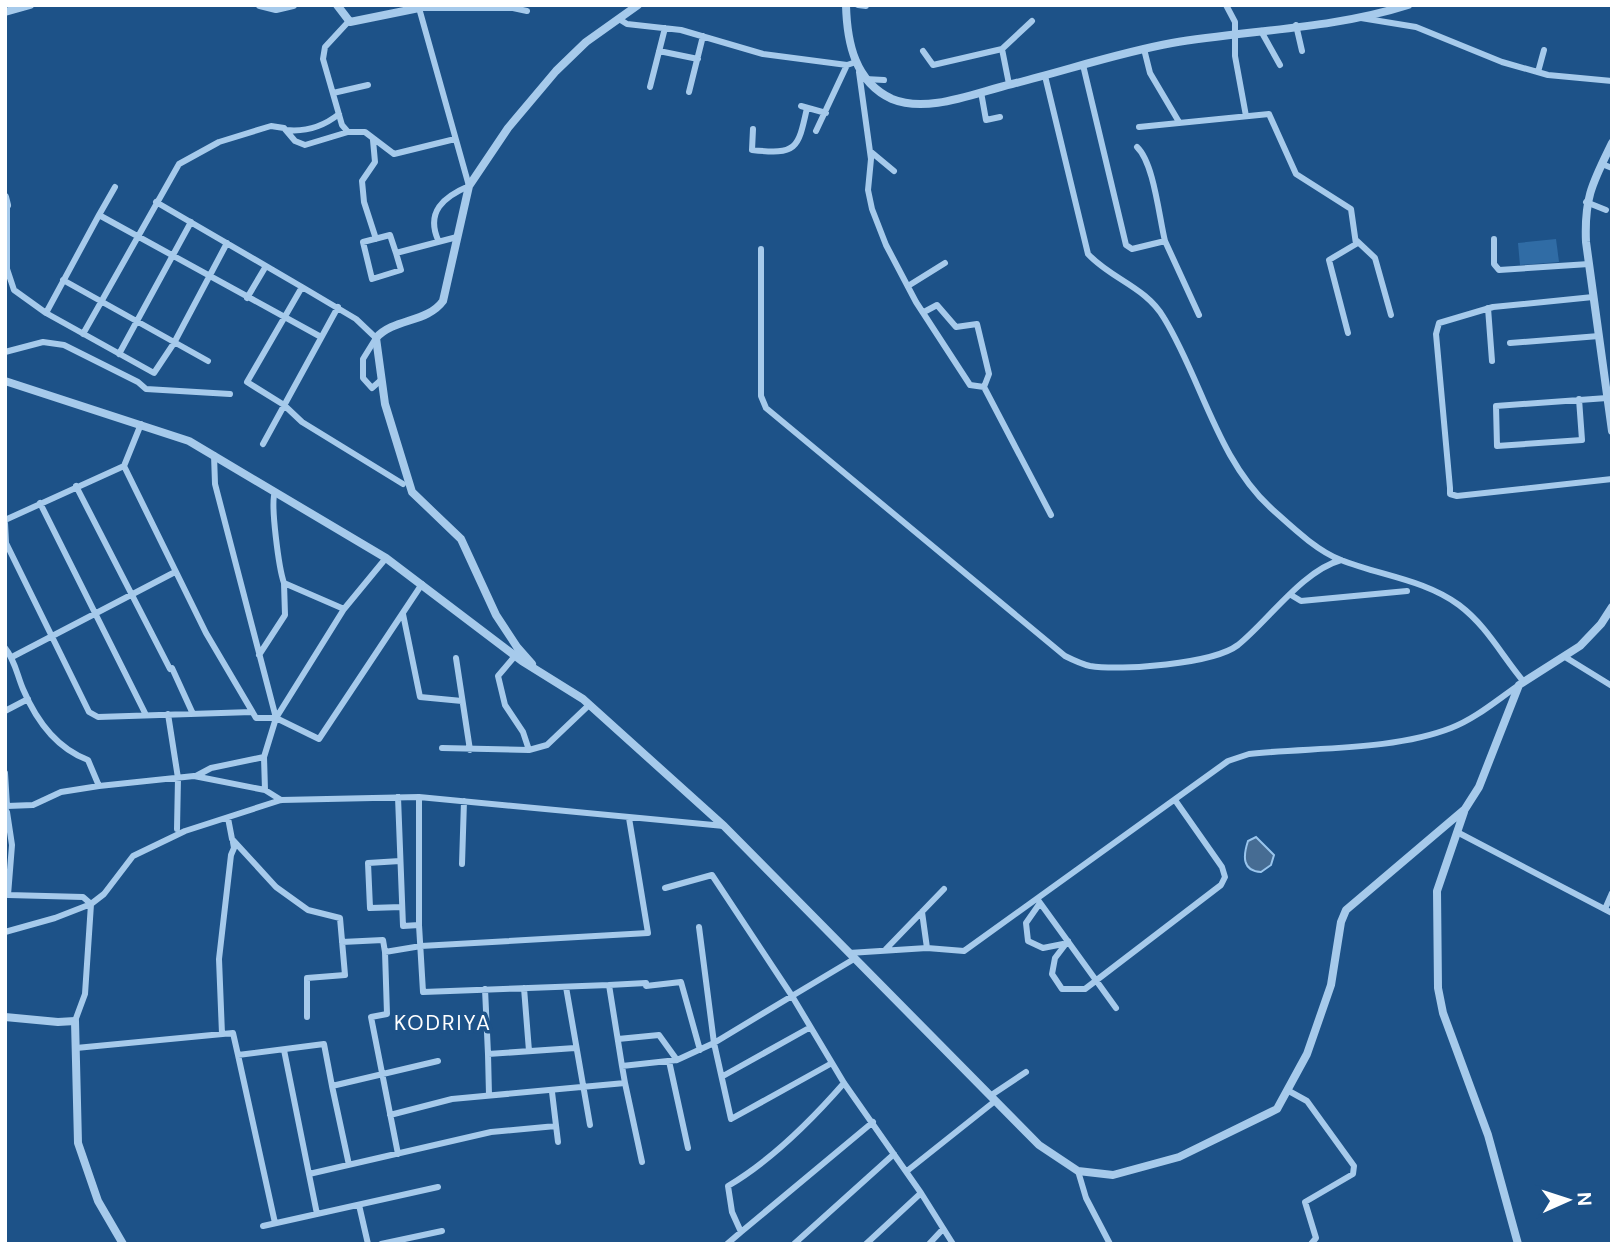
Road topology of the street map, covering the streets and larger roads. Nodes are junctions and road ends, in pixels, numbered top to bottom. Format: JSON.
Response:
{"nodes":[{"id":1,"x":30,"y":5,"type":"edge"},
{"id":2,"x":260,"y":5,"type":"edge"},
{"id":3,"x":293,"y":5,"type":"edge"},
{"id":4,"x":337,"y":5,"type":"edge"},
{"id":5,"x":638,"y":5,"type":"edge"},
{"id":6,"x":846,"y":5,"type":"edge"},
{"id":7,"x":858,"y":5,"type":"edge"},
{"id":8,"x":1226,"y":5,"type":"edge"},
{"id":9,"x":1408,"y":5,"type":"edge"},
{"id":10,"x":866,"y":6,"type":"edge"},
{"id":11,"x":418,"y":7,"type":"edge"},
{"id":12,"x":527,"y":11,"type":"dead end"},
{"id":13,"x":5,"y":12,"type":"edge"},
{"id":14,"x":1356,"y":18,"type":"junction"},
{"id":15,"x":618,"y":19,"type":"junction"},
{"id":16,"x":349,"y":20,"type":"junction"},
{"id":17,"x":1032,"y":21,"type":"dead end"},
{"id":18,"x":1296,"y":25,"type":"junction"},
{"id":19,"x":665,"y":28,"type":"junction"},
{"id":20,"x":1260,"y":29,"type":"junction"},
{"id":21,"x":1235,"y":33,"type":"junction"},
{"id":22,"x":704,"y":36,"type":"junction"},
{"id":23,"x":1002,"y":49,"type":"junction"},
{"id":24,"x":1144,"y":49,"type":"junction"},
{"id":25,"x":1544,"y":50,"type":"dead end"},
{"id":26,"x":659,"y":51,"type":"junction"},
{"id":27,"x":923,"y":51,"type":"dead end"},
{"id":28,"x":1302,"y":51,"type":"dead end"},
{"id":29,"x":698,"y":59,"type":"junction"},
{"id":30,"x":851,"y":63,"type":"junction"},
{"id":31,"x":1083,"y":65,"type":"junction"},
{"id":32,"x":1280,"y":65,"type":"dead end"},
{"id":33,"x":1538,"y":72,"type":"junction"},
{"id":34,"x":862,"y":76,"type":"junction"},
{"id":35,"x":1045,"y":76,"type":"junction"},
{"id":36,"x":884,"y":80,"type":"dead end"},
{"id":37,"x":1612,"y":81,"type":"edge"},
{"id":38,"x":1009,"y":84,"type":"junction"},
{"id":39,"x":368,"y":85,"type":"dead end"},
{"id":40,"x":650,"y":87,"type":"dead end"},
{"id":41,"x":689,"y":92,"type":"dead end"},
{"id":42,"x":982,"y":92,"type":"junction"},
{"id":43,"x":333,"y":93,"type":"junction"},
{"id":44,"x":825,"y":113,"type":"junction"},
{"id":45,"x":339,"y":114,"type":"junction"},
{"id":46,"x":1246,"y":116,"type":"junction"},
{"id":47,"x":1000,"y":117,"type":"dead end"},
{"id":48,"x":1180,"y":122,"type":"junction"},
{"id":49,"x":1139,"y":127,"type":"dead end"},
{"id":50,"x":753,"y":129,"type":"dead end"},
{"id":51,"x":286,"y":130,"type":"junction"},
{"id":52,"x":816,"y":131,"type":"dead end"},
{"id":53,"x":348,"y":132,"type":"junction"},
{"id":54,"x":455,"y":139,"type":"junction"},
{"id":55,"x":373,"y":140,"type":"junction"},
{"id":56,"x":1612,"y":143,"type":"edge"},
{"id":57,"x":1137,"y":146,"type":"dead end"},
{"id":58,"x":870,"y":151,"type":"junction"},
{"id":59,"x":1602,"y":164,"type":"junction"},
{"id":60,"x":1612,"y":168,"type":"edge"},
{"id":61,"x":894,"y":171,"type":"dead end"},
{"id":62,"x":469,"y":186,"type":"junction"},
{"id":63,"x":115,"y":187,"type":"dead end"},
{"id":64,"x":6,"y":201,"type":"edge"},
{"id":65,"x":156,"y":202,"type":"junction"},
{"id":66,"x":1586,"y":202,"type":"junction"},
{"id":67,"x":1606,"y":210,"type":"dead end"},
{"id":68,"x":99,"y":215,"type":"junction"},
{"id":69,"x":191,"y":222,"type":"junction"},
{"id":70,"x":138,"y":236,"type":"junction"},
{"id":71,"x":457,"y":237,"type":"junction"},
{"id":72,"x":376,"y":239,"type":"junction"},
{"id":73,"x":1494,"y":239,"type":"dead end"},
{"id":74,"x":438,"y":240,"type":"junction"},
{"id":75,"x":1165,"y":241,"type":"junction"},
{"id":76,"x":1357,"y":241,"type":"junction"},
{"id":77,"x":227,"y":243,"type":"junction"},
{"id":78,"x":761,"y":249,"type":"dead end"},
{"id":79,"x":396,"y":253,"type":"junction"},
{"id":80,"x":172,"y":256,"type":"junction"},
{"id":81,"x":945,"y":262,"type":"dead end"},
{"id":82,"x":1589,"y":264,"type":"junction"},
{"id":83,"x":266,"y":266,"type":"junction"},
{"id":84,"x":210,"y":277,"type":"junction"},
{"id":85,"x":63,"y":280,"type":"junction"},
{"id":86,"x":908,"y":286,"type":"junction"},
{"id":87,"x":302,"y":287,"type":"junction"},
{"id":88,"x":1594,"y":297,"type":"junction"},
{"id":89,"x":247,"y":298,"type":"junction"},
{"id":90,"x":102,"y":301,"type":"junction"},
{"id":91,"x":338,"y":307,"type":"junction"},
{"id":92,"x":1488,"y":308,"type":"junction"},
{"id":93,"x":924,"y":312,"type":"junction"},
{"id":94,"x":46,"y":313,"type":"junction"},
{"id":95,"x":1199,"y":315,"type":"dead end"},
{"id":96,"x":1391,"y":315,"type":"dead end"},
{"id":97,"x":283,"y":317,"type":"junction"},
{"id":98,"x":136,"y":320,"type":"junction"},
{"id":99,"x":1348,"y":333,"type":"dead end"},
{"id":100,"x":83,"y":334,"type":"junction"},
{"id":101,"x":1599,"y":336,"type":"junction"},
{"id":102,"x":321,"y":337,"type":"junction"},
{"id":103,"x":376,"y":338,"type":"junction"},
{"id":104,"x":174,"y":343,"type":"junction"},
{"id":105,"x":1510,"y":344,"type":"dead end"},
{"id":106,"x":5,"y":352,"type":"edge"},
{"id":107,"x":119,"y":354,"type":"junction"},
{"id":108,"x":208,"y":361,"type":"dead end"},
{"id":109,"x":1492,"y":361,"type":"dead end"},
{"id":110,"x":382,"y":380,"type":"junction"},
{"id":111,"x":5,"y":381,"type":"edge"},
{"id":112,"x":984,"y":387,"type":"junction"},
{"id":113,"x":372,"y":388,"type":"junction"},
{"id":114,"x":383,"y":390,"type":"junction"},
{"id":115,"x":230,"y":394,"type":"dead end"},
{"id":116,"x":1579,"y":398,"type":"junction"},
{"id":117,"x":1607,"y":398,"type":"junction"},
{"id":118,"x":284,"y":405,"type":"junction"},
{"id":119,"x":141,"y":424,"type":"junction"},
{"id":120,"x":1612,"y":431,"type":"edge"},
{"id":121,"x":263,"y":443,"type":"dead end"},
{"id":122,"x":214,"y":456,"type":"junction"},
{"id":123,"x":124,"y":466,"type":"junction"},
{"id":124,"x":1612,"y":479,"type":"edge"},
{"id":125,"x":403,"y":484,"type":"dead end"},
{"id":126,"x":76,"y":486,"type":"junction"},
{"id":127,"x":275,"y":492,"type":"junction"},
{"id":128,"x":40,"y":503,"type":"junction"},
{"id":129,"x":1051,"y":514,"type":"dead end"},
{"id":130,"x":5,"y":522,"type":"edge"},
{"id":131,"x":386,"y":558,"type":"junction"},
{"id":132,"x":1341,"y":560,"type":"junction"},
{"id":133,"x":174,"y":572,"type":"junction"},
{"id":134,"x":284,"y":583,"type":"junction"},
{"id":135,"x":422,"y":584,"type":"junction"},
{"id":136,"x":1407,"y":591,"type":"dead end"},
{"id":137,"x":130,"y":595,"type":"junction"},
{"id":138,"x":1291,"y":595,"type":"junction"},
{"id":139,"x":1612,"y":607,"type":"edge"},
{"id":140,"x":344,"y":610,"type":"junction"},
{"id":141,"x":95,"y":613,"type":"junction"},
{"id":142,"x":403,"y":614,"type":"junction"},
{"id":143,"x":51,"y":637,"type":"junction"},
{"id":144,"x":5,"y":649,"type":"edge"},
{"id":145,"x":259,"y":655,"type":"junction"},
{"id":146,"x":514,"y":656,"type":"junction"},
{"id":147,"x":12,"y":657,"type":"junction"},
{"id":148,"x":1565,"y":657,"type":"junction"},
{"id":149,"x":456,"y":658,"type":"dead end"},
{"id":150,"x":537,"y":668,"type":"junction"},
{"id":151,"x":1521,"y":684,"type":"junction"},
{"id":152,"x":1612,"y":686,"type":"edge"},
{"id":153,"x":28,"y":699,"type":"junction"},
{"id":154,"x":462,"y":701,"type":"junction"},
{"id":155,"x":589,"y":705,"type":"junction"},
{"id":156,"x":5,"y":711,"type":"edge"},
{"id":157,"x":252,"y":712,"type":"junction"},
{"id":158,"x":193,"y":714,"type":"junction"},
{"id":159,"x":146,"y":715,"type":"junction"},
{"id":160,"x":168,"y":715,"type":"junction"},
{"id":161,"x":276,"y":718,"type":"junction"},
{"id":162,"x":442,"y":748,"type":"dead end"},
{"id":163,"x":470,"y":750,"type":"junction"},
{"id":164,"x":529,"y":750,"type":"junction"},
{"id":165,"x":264,"y":757,"type":"junction"},
{"id":166,"x":5,"y":773,"type":"edge"},
{"id":167,"x":194,"y":776,"type":"junction"},
{"id":168,"x":178,"y":778,"type":"junction"},
{"id":169,"x":99,"y":786,"type":"junction"},
{"id":170,"x":265,"y":790,"type":"junction"},
{"id":171,"x":398,"y":797,"type":"junction"},
{"id":172,"x":419,"y":797,"type":"junction"},
{"id":173,"x":281,"y":800,"type":"junction"},
{"id":174,"x":1175,"y":800,"type":"junction"},
{"id":175,"x":464,"y":801,"type":"junction"},
{"id":176,"x":1465,"y":809,"type":"junction"},
{"id":177,"x":6,"y":810,"type":"edge"},
{"id":178,"x":228,"y":818,"type":"junction"},
{"id":179,"x":629,"y":818,"type":"junction"},
{"id":180,"x":724,"y":826,"type":"junction"},
{"id":181,"x":177,"y":829,"type":"dead end"},
{"id":182,"x":1457,"y":832,"type":"junction"},
{"id":183,"x":232,"y":839,"type":"junction"},
{"id":184,"x":400,"y":861,"type":"junction"},
{"id":185,"x":461,"y":864,"type":"dead end"},
{"id":186,"x":665,"y":888,"type":"dead end"},
{"id":187,"x":944,"y":890,"type":"dead end"},
{"id":188,"x":1612,"y":893,"type":"edge"},
{"id":189,"x":1039,"y":901,"type":"junction"},
{"id":190,"x":91,"y":904,"type":"junction"},
{"id":191,"x":402,"y":907,"type":"junction"},
{"id":192,"x":1608,"y":911,"type":"edge"},
{"id":193,"x":922,"y":912,"type":"junction"},
{"id":194,"x":419,"y":925,"type":"junction"},
{"id":195,"x":699,"y":927,"type":"dead end"},
{"id":196,"x":5,"y":932,"type":"edge"},
{"id":197,"x":1068,"y":941,"type":"junction"},
{"id":198,"x":342,"y":942,"type":"junction"},
{"id":199,"x":421,"y":946,"type":"junction"},
{"id":200,"x":927,"y":948,"type":"junction"},
{"id":201,"x":886,"y":949,"type":"junction"},
{"id":202,"x":385,"y":952,"type":"junction"},
{"id":203,"x":852,"y":956,"type":"junction"},
{"id":204,"x":1096,"y":980,"type":"junction"},
{"id":205,"x":609,"y":985,"type":"junction"},
{"id":206,"x":566,"y":987,"type":"junction"},
{"id":207,"x":524,"y":988,"type":"junction"},
{"id":208,"x":485,"y":989,"type":"junction"},
{"id":209,"x":792,"y":996,"type":"junction"},
{"id":210,"x":1116,"y":1008,"type":"dead end"},
{"id":211,"x":5,"y":1017,"type":"edge"},
{"id":212,"x":307,"y":1017,"type":"dead end"},
{"id":213,"x":75,"y":1021,"type":"junction"},
{"id":214,"x":809,"y":1028,"type":"junction"},
{"id":215,"x":222,"y":1034,"type":"junction"},
{"id":216,"x":618,"y":1039,"type":"junction"},
{"id":217,"x":714,"y":1043,"type":"junction"},
{"id":218,"x":76,"y":1048,"type":"junction"},
{"id":219,"x":575,"y":1048,"type":"junction"},
{"id":220,"x":284,"y":1050,"type":"junction"},
{"id":221,"x":700,"y":1050,"type":"junction"},
{"id":222,"x":529,"y":1051,"type":"junction"},
{"id":223,"x":488,"y":1054,"type":"junction"},
{"id":224,"x":238,"y":1055,"type":"junction"},
{"id":225,"x":673,"y":1060,"type":"junction"},
{"id":226,"x":438,"y":1061,"type":"dead end"},
{"id":227,"x":832,"y":1063,"type":"junction"},
{"id":228,"x":622,"y":1066,"type":"junction"},
{"id":229,"x":1026,"y":1072,"type":"dead end"},
{"id":230,"x":382,"y":1075,"type":"junction"},
{"id":231,"x":723,"y":1076,"type":"junction"},
{"id":232,"x":625,"y":1083,"type":"junction"},
{"id":233,"x":844,"y":1083,"type":"junction"},
{"id":234,"x":332,"y":1086,"type":"junction"},
{"id":235,"x":583,"y":1089,"type":"junction"},
{"id":236,"x":1287,"y":1090,"type":"junction"},
{"id":237,"x":552,"y":1092,"type":"junction"},
{"id":238,"x":489,"y":1095,"type":"junction"},
{"id":239,"x":993,"y":1098,"type":"junction"},
{"id":240,"x":390,"y":1115,"type":"junction"},
{"id":241,"x":873,"y":1122,"type":"junction"},
{"id":242,"x":590,"y":1125,"type":"dead end"},
{"id":243,"x":556,"y":1126,"type":"junction"},
{"id":244,"x":558,"y":1142,"type":"dead end"},
{"id":245,"x":688,"y":1148,"type":"dead end"},
{"id":246,"x":398,"y":1154,"type":"junction"},
{"id":247,"x":894,"y":1154,"type":"junction"},
{"id":248,"x":642,"y":1162,"type":"dead end"},
{"id":249,"x":349,"y":1165,"type":"junction"},
{"id":250,"x":907,"y":1171,"type":"junction"},
{"id":251,"x":1078,"y":1171,"type":"junction"},
{"id":252,"x":309,"y":1174,"type":"junction"},
{"id":253,"x":438,"y":1187,"type":"dead end"},
{"id":254,"x":921,"y":1193,"type":"junction"},
{"id":255,"x":359,"y":1205,"type":"junction"},
{"id":256,"x":317,"y":1214,"type":"junction"},
{"id":257,"x":275,"y":1223,"type":"junction"},
{"id":258,"x":263,"y":1226,"type":"dead end"},
{"id":259,"x":943,"y":1229,"type":"junction"},
{"id":260,"x":442,"y":1231,"type":"dead end"},
{"id":261,"x":741,"y":1232,"type":"junction"},
{"id":262,"x":421,"y":1234,"type":"junction"},
{"id":263,"x":123,"y":1244,"type":"edge"},
{"id":264,"x":368,"y":1244,"type":"edge"},
{"id":265,"x":382,"y":1244,"type":"edge"},
{"id":266,"x":424,"y":1244,"type":"edge"},
{"id":267,"x":727,"y":1244,"type":"edge"},
{"id":268,"x":794,"y":1244,"type":"edge"},
{"id":269,"x":866,"y":1244,"type":"edge"},
{"id":270,"x":929,"y":1244,"type":"edge"},
{"id":271,"x":953,"y":1244,"type":"edge"},
{"id":272,"x":1110,"y":1244,"type":"edge"},
{"id":273,"x":1311,"y":1244,"type":"edge"},
{"id":274,"x":1518,"y":1244,"type":"edge"}],
"edges":[{"from":1,"to":13,"type":"street"},
{"from":2,"to":3,"type":"street"},
{"from":4,"to":16,"type":"street"},
{"from":5,"to":15,"type":"street"},
{"from":6,"to":30,"type":"street"},
{"from":7,"to":10,"type":"street"},
{"from":8,"to":21,"type":"street"},
{"from":9,"to":14,"type":"street"},
{"from":11,"to":12,"type":"street"},
{"from":11,"to":16,"type":"street"},
{"from":11,"to":54,"type":"street"},
{"from":14,"to":18,"type":"street"},
{"from":14,"to":33,"type":"street"},
{"from":15,"to":19,"type":"street"},
{"from":15,"to":62,"type":"street"},
{"from":16,"to":43,"type":"street"},
{"from":17,"to":23,"type":"street"},
{"from":18,"to":20,"type":"street"},
{"from":18,"to":28,"type":"street"},
{"from":19,"to":22,"type":"street"},
{"from":19,"to":26,"type":"street"},
{"from":20,"to":21,"type":"street"},
{"from":20,"to":32,"type":"street"},
{"from":21,"to":24,"type":"street"},
{"from":21,"to":46,"type":"street"},
{"from":22,"to":29,"type":"street"},
{"from":22,"to":30,"type":"street"},
{"from":23,"to":27,"type":"street"},
{"from":23,"to":38,"type":"street"},
{"from":24,"to":31,"type":"street"},
{"from":24,"to":48,"type":"street"},
{"from":25,"to":33,"type":"street"},
{"from":26,"to":29,"type":"street"},
{"from":26,"to":40,"type":"street"},
{"from":29,"to":41,"type":"street"},
{"from":30,"to":34,"type":"street"},
{"from":30,"to":44,"type":"street"},
{"from":31,"to":35,"type":"street"},
{"from":31,"to":75,"type":"street"},
{"from":33,"to":37,"type":"street"},
{"from":34,"to":36,"type":"street"},
{"from":34,"to":42,"type":"street"},
{"from":34,"to":58,"type":"street"},
{"from":35,"to":38,"type":"street"},
{"from":35,"to":132,"type":"street"},
{"from":38,"to":42,"type":"street"},
{"from":39,"to":43,"type":"street"},
{"from":42,"to":47,"type":"street"},
{"from":43,"to":45,"type":"street"},
{"from":44,"to":50,"type":"street"},
{"from":44,"to":52,"type":"street"},
{"from":45,"to":51,"type":"street"},
{"from":45,"to":53,"type":"street"},
{"from":46,"to":48,"type":"street"},
{"from":46,"to":76,"type":"street"},
{"from":48,"to":49,"type":"street"},
{"from":51,"to":53,"type":"street"},
{"from":51,"to":65,"type":"street"},
{"from":53,"to":55,"type":"street"},
{"from":54,"to":55,"type":"street"},
{"from":54,"to":62,"type":"street"},
{"from":55,"to":72,"type":"street"},
{"from":56,"to":59,"type":"street"},
{"from":57,"to":75,"type":"street"},
{"from":58,"to":61,"type":"street"},
{"from":58,"to":86,"type":"street"},
{"from":59,"to":60,"type":"street"},
{"from":59,"to":66,"type":"street"},
{"from":62,"to":71,"type":"street"},
{"from":62,"to":74,"type":"street"},
{"from":63,"to":68,"type":"street"},
{"from":64,"to":94,"type":"street"},
{"from":65,"to":69,"type":"street"},
{"from":65,"to":70,"type":"street"},
{"from":66,"to":67,"type":"street"},
{"from":66,"to":82,"type":"street"},
{"from":68,"to":70,"type":"street"},
{"from":68,"to":85,"type":"street"},
{"from":69,"to":77,"type":"street"},
{"from":69,"to":80,"type":"street"},
{"from":70,"to":80,"type":"street"},
{"from":70,"to":90,"type":"street"},
{"from":71,"to":74,"type":"street"},
{"from":71,"to":103,"type":"street"},
{"from":72,"to":79,"type":"street"},
{"from":72,"to":79,"type":"street"},
{"from":73,"to":82,"type":"street"},
{"from":74,"to":79,"type":"street"},
{"from":75,"to":95,"type":"street"},
{"from":76,"to":96,"type":"street"},
{"from":76,"to":99,"type":"street"},
{"from":77,"to":83,"type":"street"},
{"from":77,"to":84,"type":"street"},
{"from":78,"to":138,"type":"street"},
{"from":80,"to":84,"type":"street"},
{"from":80,"to":98,"type":"street"},
{"from":81,"to":86,"type":"street"},
{"from":82,"to":88,"type":"street"},
{"from":83,"to":87,"type":"street"},
{"from":83,"to":89,"type":"street"},
{"from":84,"to":89,"type":"street"},
{"from":84,"to":104,"type":"street"},
{"from":85,"to":90,"type":"street"},
{"from":85,"to":94,"type":"street"},
{"from":86,"to":93,"type":"street"},
{"from":87,"to":91,"type":"street"},
{"from":87,"to":97,"type":"street"},
{"from":88,"to":92,"type":"street"},
{"from":88,"to":101,"type":"street"},
{"from":89,"to":97,"type":"street"},
{"from":90,"to":98,"type":"street"},
{"from":90,"to":100,"type":"street"},
{"from":91,"to":102,"type":"street"},
{"from":91,"to":103,"type":"street"},
{"from":92,"to":109,"type":"street"},
{"from":92,"to":124,"type":"street"},
{"from":93,"to":112,"type":"street"},
{"from":93,"to":112,"type":"street"},
{"from":94,"to":100,"type":"street"},
{"from":97,"to":102,"type":"street"},
{"from":97,"to":118,"type":"street"},
{"from":98,"to":104,"type":"street"},
{"from":98,"to":107,"type":"street"},
{"from":100,"to":107,"type":"street"},
{"from":101,"to":105,"type":"street"},
{"from":101,"to":117,"type":"street"},
{"from":102,"to":118,"type":"street"},
{"from":103,"to":110,"type":"street"},
{"from":103,"to":113,"type":"street"},
{"from":104,"to":107,"type":"street"},
{"from":104,"to":108,"type":"street"},
{"from":106,"to":115,"type":"street"},
{"from":110,"to":113,"type":"street"},
{"from":110,"to":114,"type":"street"},
{"from":111,"to":119,"type":"street"},
{"from":112,"to":129,"type":"street"},
{"from":113,"to":114,"type":"street"},
{"from":114,"to":150,"type":"street"},
{"from":116,"to":116,"type":"street"},
{"from":116,"to":117,"type":"street"},
{"from":117,"to":120,"type":"street"},
{"from":118,"to":121,"type":"street"},
{"from":118,"to":125,"type":"street"},
{"from":119,"to":122,"type":"street"},
{"from":119,"to":123,"type":"street"},
{"from":122,"to":127,"type":"street"},
{"from":122,"to":145,"type":"street"},
{"from":123,"to":126,"type":"street"},
{"from":123,"to":133,"type":"street"},
{"from":126,"to":128,"type":"street"},
{"from":126,"to":137,"type":"street"},
{"from":127,"to":131,"type":"street"},
{"from":127,"to":134,"type":"street"},
{"from":128,"to":130,"type":"street"},
{"from":128,"to":141,"type":"street"},
{"from":130,"to":143,"type":"street"},
{"from":131,"to":135,"type":"street"},
{"from":131,"to":140,"type":"street"},
{"from":132,"to":138,"type":"street"},
{"from":132,"to":151,"type":"street"},
{"from":133,"to":137,"type":"street"},
{"from":133,"to":157,"type":"street"},
{"from":134,"to":140,"type":"street"},
{"from":134,"to":145,"type":"street"},
{"from":135,"to":142,"type":"street"},
{"from":135,"to":146,"type":"street"},
{"from":136,"to":138,"type":"street"},
{"from":137,"to":141,"type":"street"},
{"from":137,"to":158,"type":"street"},
{"from":139,"to":148,"type":"street"},
{"from":140,"to":161,"type":"street"},
{"from":141,"to":143,"type":"street"},
{"from":141,"to":159,"type":"street"},
{"from":142,"to":154,"type":"street"},
{"from":142,"to":161,"type":"street"},
{"from":143,"to":147,"type":"street"},
{"from":143,"to":159,"type":"street"},
{"from":144,"to":147,"type":"street"},
{"from":145,"to":161,"type":"street"},
{"from":146,"to":150,"type":"street"},
{"from":146,"to":164,"type":"street"},
{"from":147,"to":153,"type":"street"},
{"from":148,"to":151,"type":"street"},
{"from":148,"to":152,"type":"street"},
{"from":149,"to":154,"type":"street"},
{"from":150,"to":155,"type":"street"},
{"from":151,"to":174,"type":"street"},
{"from":151,"to":176,"type":"street"},
{"from":153,"to":156,"type":"street"},
{"from":153,"to":169,"type":"street"},
{"from":154,"to":163,"type":"street"},
{"from":155,"to":164,"type":"street"},
{"from":155,"to":180,"type":"street"},
{"from":157,"to":158,"type":"street"},
{"from":157,"to":161,"type":"street"},
{"from":158,"to":160,"type":"street"},
{"from":159,"to":160,"type":"street"},
{"from":160,"to":168,"type":"street"},
{"from":161,"to":165,"type":"street"},
{"from":162,"to":163,"type":"street"},
{"from":163,"to":164,"type":"street"},
{"from":165,"to":167,"type":"street"},
{"from":165,"to":170,"type":"street"},
{"from":166,"to":177,"type":"street"},
{"from":167,"to":168,"type":"street"},
{"from":167,"to":170,"type":"street"},
{"from":168,"to":169,"type":"street"},
{"from":168,"to":181,"type":"street"},
{"from":169,"to":177,"type":"street"},
{"from":170,"to":173,"type":"street"},
{"from":171,"to":172,"type":"street"},
{"from":171,"to":173,"type":"street"},
{"from":171,"to":184,"type":"street"},
{"from":172,"to":175,"type":"street"},
{"from":172,"to":194,"type":"street"},
{"from":173,"to":178,"type":"street"},
{"from":174,"to":189,"type":"street"},
{"from":174,"to":204,"type":"street"},
{"from":175,"to":179,"type":"street"},
{"from":175,"to":185,"type":"street"},
{"from":176,"to":182,"type":"street"},
{"from":176,"to":236,"type":"street"},
{"from":177,"to":190,"type":"street"},
{"from":178,"to":183,"type":"street"},
{"from":178,"to":190,"type":"street"},
{"from":179,"to":180,"type":"street"},
{"from":179,"to":199,"type":"street"},
{"from":180,"to":203,"type":"street"},
{"from":182,"to":192,"type":"street"},
{"from":182,"to":274,"type":"street"},
{"from":183,"to":198,"type":"street"},
{"from":183,"to":215,"type":"street"},
{"from":184,"to":191,"type":"street"},
{"from":184,"to":191,"type":"street"},
{"from":186,"to":209,"type":"street"},
{"from":187,"to":193,"type":"street"},
{"from":188,"to":192,"type":"street"},
{"from":189,"to":197,"type":"street"},
{"from":189,"to":197,"type":"street"},
{"from":189,"to":200,"type":"street"},
{"from":190,"to":196,"type":"street"},
{"from":190,"to":213,"type":"street"},
{"from":191,"to":194,"type":"street"},
{"from":193,"to":200,"type":"street"},
{"from":193,"to":201,"type":"street"},
{"from":194,"to":199,"type":"street"},
{"from":195,"to":217,"type":"street"},
{"from":197,"to":204,"type":"street"},
{"from":197,"to":204,"type":"street"},
{"from":198,"to":202,"type":"street"},
{"from":198,"to":212,"type":"street"},
{"from":199,"to":202,"type":"street"},
{"from":199,"to":208,"type":"street"},
{"from":200,"to":201,"type":"street"},
{"from":201,"to":203,"type":"street"},
{"from":202,"to":230,"type":"street"},
{"from":203,"to":209,"type":"street"},
{"from":203,"to":239,"type":"street"},
{"from":204,"to":210,"type":"street"},
{"from":205,"to":206,"type":"street"},
{"from":205,"to":216,"type":"street"},
{"from":205,"to":221,"type":"street"},
{"from":206,"to":207,"type":"street"},
{"from":206,"to":219,"type":"street"},
{"from":207,"to":208,"type":"street"},
{"from":207,"to":222,"type":"street"},
{"from":208,"to":223,"type":"street"},
{"from":209,"to":214,"type":"street"},
{"from":209,"to":217,"type":"street"},
{"from":211,"to":213,"type":"street"},
{"from":213,"to":218,"type":"street"},
{"from":214,"to":227,"type":"street"},
{"from":214,"to":231,"type":"street"},
{"from":215,"to":218,"type":"street"},
{"from":215,"to":224,"type":"street"},
{"from":216,"to":225,"type":"street"},
{"from":216,"to":228,"type":"street"},
{"from":217,"to":221,"type":"street"},
{"from":217,"to":231,"type":"street"},
{"from":218,"to":263,"type":"street"},
{"from":219,"to":222,"type":"street"},
{"from":219,"to":235,"type":"street"},
{"from":220,"to":224,"type":"street"},
{"from":220,"to":234,"type":"street"},
{"from":220,"to":252,"type":"street"},
{"from":221,"to":225,"type":"street"},
{"from":222,"to":223,"type":"street"},
{"from":223,"to":238,"type":"street"},
{"from":224,"to":257,"type":"street"},
{"from":225,"to":228,"type":"street"},
{"from":225,"to":245,"type":"street"},
{"from":226,"to":230,"type":"street"},
{"from":227,"to":231,"type":"street"},
{"from":227,"to":233,"type":"street"},
{"from":228,"to":232,"type":"street"},
{"from":229,"to":239,"type":"street"},
{"from":230,"to":234,"type":"street"},
{"from":230,"to":240,"type":"street"},
{"from":232,"to":235,"type":"street"},
{"from":232,"to":248,"type":"street"},
{"from":233,"to":241,"type":"street"},
{"from":233,"to":261,"type":"street"},
{"from":234,"to":249,"type":"street"},
{"from":235,"to":237,"type":"street"},
{"from":235,"to":242,"type":"street"},
{"from":236,"to":251,"type":"street"},
{"from":236,"to":273,"type":"street"},
{"from":237,"to":238,"type":"street"},
{"from":237,"to":243,"type":"street"},
{"from":238,"to":240,"type":"street"},
{"from":239,"to":250,"type":"street"},
{"from":239,"to":251,"type":"street"},
{"from":240,"to":246,"type":"street"},
{"from":241,"to":247,"type":"street"},
{"from":241,"to":261,"type":"street"},
{"from":243,"to":244,"type":"street"},
{"from":243,"to":246,"type":"street"},
{"from":246,"to":249,"type":"street"},
{"from":247,"to":250,"type":"street"},
{"from":247,"to":268,"type":"street"},
{"from":249,"to":252,"type":"street"},
{"from":250,"to":254,"type":"street"},
{"from":251,"to":272,"type":"street"},
{"from":252,"to":256,"type":"street"},
{"from":253,"to":255,"type":"street"},
{"from":254,"to":259,"type":"street"},
{"from":254,"to":269,"type":"street"},
{"from":255,"to":256,"type":"street"},
{"from":255,"to":264,"type":"street"},
{"from":256,"to":257,"type":"street"},
{"from":257,"to":258,"type":"street"},
{"from":259,"to":270,"type":"street"},
{"from":259,"to":271,"type":"street"},
{"from":260,"to":262,"type":"street"},
{"from":261,"to":267,"type":"street"},
{"from":262,"to":265,"type":"street"},
{"from":262,"to":266,"type":"street"}]}
